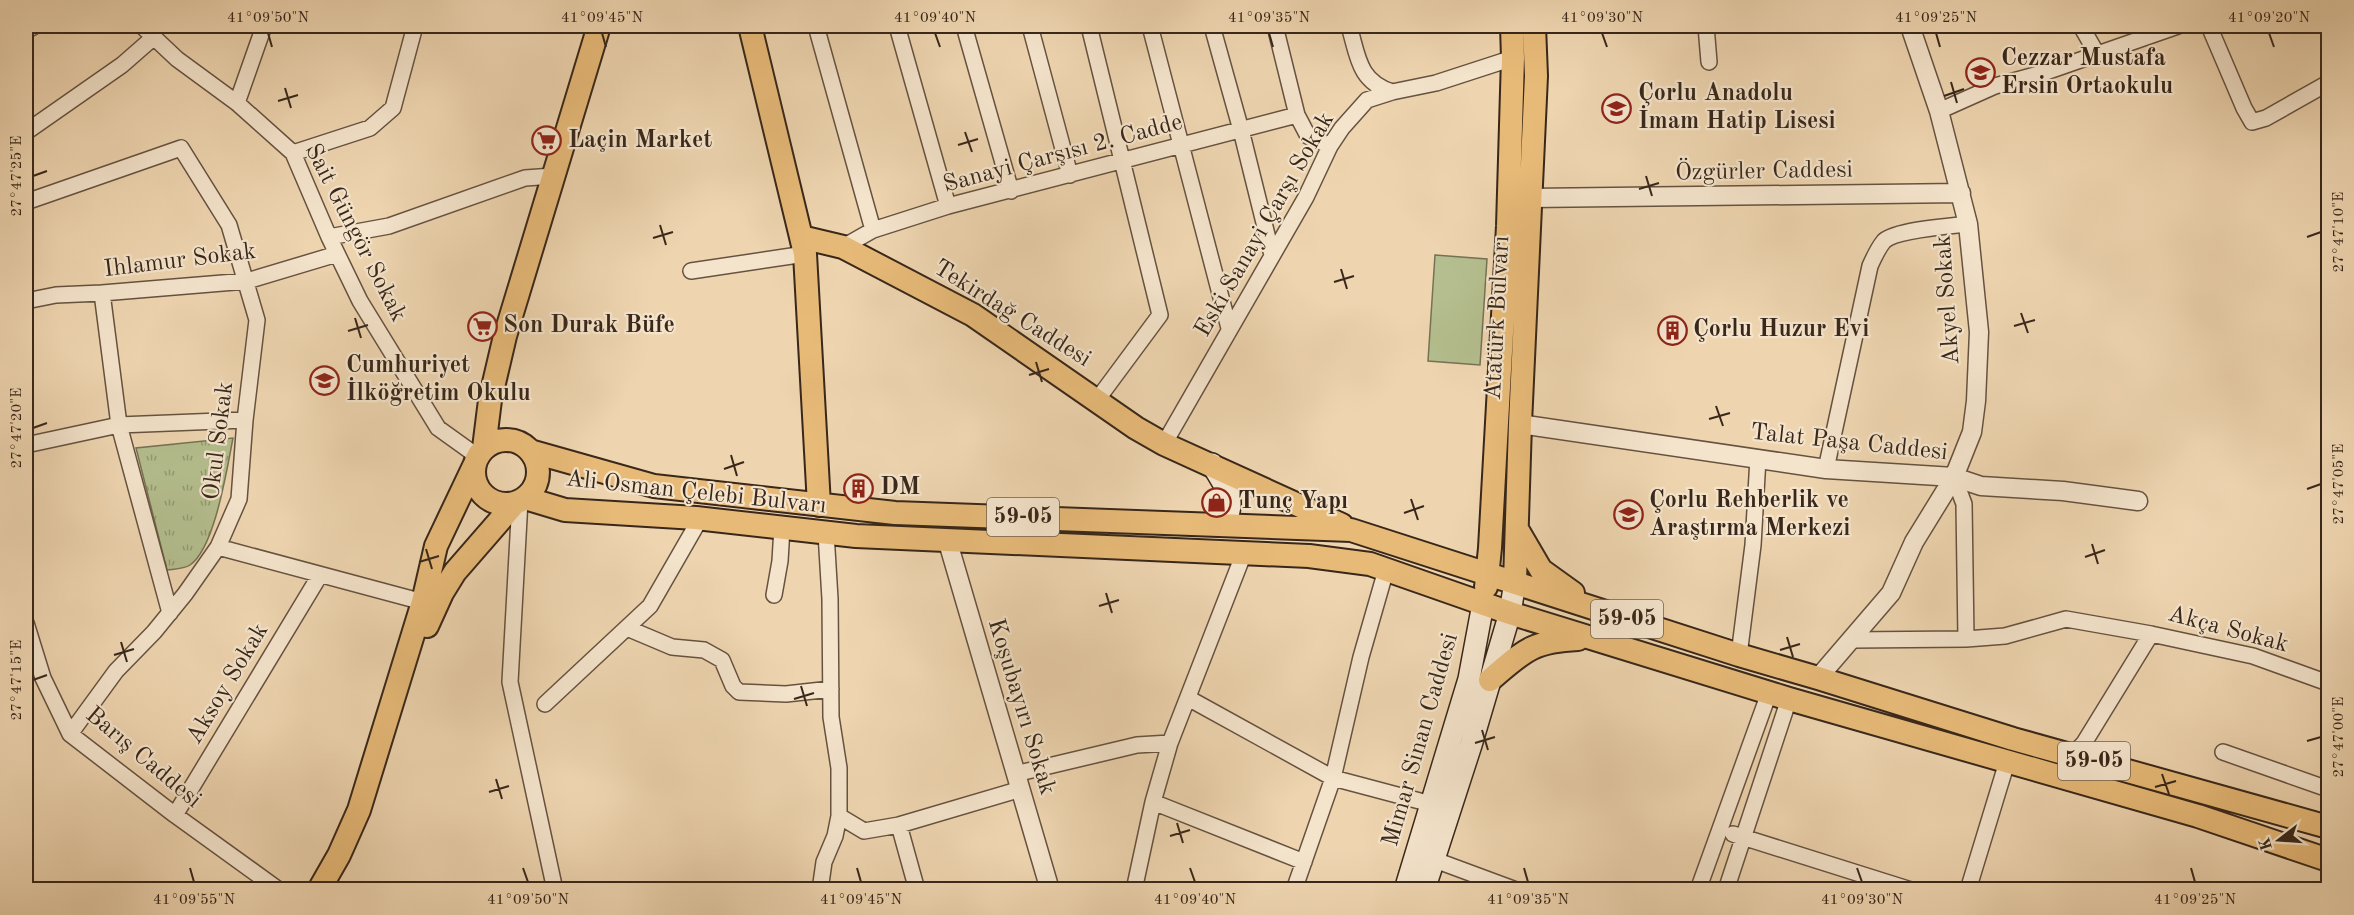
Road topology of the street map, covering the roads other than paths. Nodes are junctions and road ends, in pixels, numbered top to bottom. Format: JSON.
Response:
{"nodes":[{"id":1,"x":34,"y":26,"type":"edge"},
{"id":2,"x":142,"y":26,"type":"edge"},
{"id":3,"x":264,"y":26,"type":"edge"},
{"id":4,"x":415,"y":26,"type":"edge"},
{"id":5,"x":599,"y":26,"type":"edge"},
{"id":6,"x":750,"y":26,"type":"edge"},
{"id":7,"x":816,"y":26,"type":"edge"},
{"id":8,"x":897,"y":26,"type":"edge"},
{"id":9,"x":964,"y":26,"type":"edge"},
{"id":10,"x":1030,"y":26,"type":"edge"},
{"id":11,"x":1089,"y":26,"type":"edge"},
{"id":12,"x":1150,"y":26,"type":"edge"},
{"id":13,"x":1212,"y":26,"type":"edge"},
{"id":14,"x":1275,"y":26,"type":"edge"},
{"id":15,"x":1349,"y":26,"type":"edge"},
{"id":16,"x":1512,"y":26,"type":"edge"},
{"id":17,"x":1534,"y":26,"type":"edge"},
{"id":18,"x":1706,"y":26,"type":"edge"},
{"id":19,"x":1910,"y":26,"type":"edge"},
{"id":20,"x":2081,"y":26,"type":"edge"},
{"id":21,"x":2178,"y":26,"type":"edge"},
{"id":22,"x":2209,"y":26,"type":"edge"},
{"id":23,"x":26,"y":31,"type":"edge"},
{"id":24,"x":154,"y":37,"type":"junction"},
{"id":25,"x":2097,"y":54,"type":"junction"},
{"id":26,"x":1513,"y":58,"type":"junction"},
{"id":27,"x":1709,"y":62,"type":"dead end"},
{"id":28,"x":2328,"y":82,"type":"edge"},
{"id":29,"x":1392,"y":92,"type":"junction"},
{"id":30,"x":237,"y":103,"type":"junction"},
{"id":31,"x":1939,"y":111,"type":"junction"},
{"id":32,"x":1298,"y":115,"type":"junction"},
{"id":33,"x":1241,"y":130,"type":"junction"},
{"id":34,"x":26,"y":132,"type":"edge"},
{"id":35,"x":1181,"y":146,"type":"junction"},
{"id":36,"x":1330,"y":146,"type":"junction"},
{"id":37,"x":293,"y":153,"type":"junction"},
{"id":38,"x":1124,"y":161,"type":"junction"},
{"id":39,"x":1070,"y":175,"type":"junction"},
{"id":40,"x":553,"y":176,"type":"junction"},
{"id":41,"x":1011,"y":191,"type":"junction"},
{"id":42,"x":1961,"y":193,"type":"junction"},
{"id":43,"x":1531,"y":198,"type":"junction"},
{"id":44,"x":26,"y":202,"type":"edge"},
{"id":45,"x":948,"y":206,"type":"junction"},
{"id":46,"x":1968,"y":224,"type":"junction"},
{"id":47,"x":873,"y":230,"type":"junction"},
{"id":48,"x":329,"y":237,"type":"junction"},
{"id":49,"x":803,"y":245,"type":"junction"},
{"id":50,"x":843,"y":247,"type":"junction"},
{"id":51,"x":337,"y":254,"type":"junction"},
{"id":52,"x":1272,"y":255,"type":"junction"},
{"id":53,"x":691,"y":271,"type":"dead end"},
{"id":54,"x":247,"y":281,"type":"junction"},
{"id":55,"x":102,"y":293,"type":"junction"},
{"id":56,"x":26,"y":301,"type":"edge"},
{"id":57,"x":1229,"y":328,"type":"junction"},
{"id":58,"x":1097,"y":400,"type":"junction"},
{"id":59,"x":245,"y":420,"type":"junction"},
{"id":60,"x":1520,"y":423,"type":"junction"},
{"id":61,"x":119,"y":425,"type":"junction"},
{"id":62,"x":1164,"y":444,"type":"junction"},
{"id":63,"x":26,"y":445,"type":"edge"},
{"id":64,"x":530,"y":451,"type":"junction"},
{"id":65,"x":478,"y":457,"type":"junction"},
{"id":66,"x":1758,"y":459,"type":"junction"},
{"id":67,"x":1212,"y":464,"type":"junction"},
{"id":68,"x":1826,"y":469,"type":"junction"},
{"id":69,"x":1954,"y":477,"type":"junction"},
{"id":70,"x":520,"y":500,"type":"junction"},
{"id":71,"x":2138,"y":501,"type":"dead end"},
{"id":72,"x":819,"y":505,"type":"junction"},
{"id":73,"x":700,"y":519,"type":"junction"},
{"id":74,"x":1222,"y":524,"type":"junction"},
{"id":75,"x":782,"y":528,"type":"junction"},
{"id":76,"x":1517,"y":529,"type":"junction"},
{"id":77,"x":1351,"y":530,"type":"junction"},
{"id":78,"x":824,"y":533,"type":"junction"},
{"id":79,"x":1490,"y":535,"type":"junction"},
{"id":80,"x":947,"y":539,"type":"junction"},
{"id":81,"x":218,"y":547,"type":"junction"},
{"id":82,"x":1244,"y":553,"type":"junction"},
{"id":83,"x":1440,"y":559,"type":"junction"},
{"id":84,"x":1386,"y":570,"type":"junction"},
{"id":85,"x":1488,"y":574,"type":"junction"},
{"id":86,"x":320,"y":575,"type":"junction"},
{"id":87,"x":1515,"y":582,"type":"junction"},
{"id":88,"x":774,"y":595,"type":"dead end"},
{"id":89,"x":423,"y":602,"type":"junction"},
{"id":90,"x":1483,"y":604,"type":"junction"},
{"id":91,"x":1593,"y":608,"type":"junction"},
{"id":92,"x":170,"y":612,"type":"junction"},
{"id":93,"x":1510,"y":613,"type":"junction"},
{"id":94,"x":26,"y":623,"type":"edge"},
{"id":95,"x":627,"y":628,"type":"junction"},
{"id":96,"x":2151,"y":634,"type":"junction"},
{"id":97,"x":1592,"y":638,"type":"junction"},
{"id":98,"x":1966,"y":639,"type":"junction"},
{"id":99,"x":1851,"y":640,"type":"junction"},
{"id":100,"x":1739,"y":656,"type":"junction"},
{"id":101,"x":1818,"y":678,"type":"junction"},
{"id":102,"x":1490,"y":680,"type":"junction"},
{"id":103,"x":2328,"y":683,"type":"edge"},
{"id":104,"x":831,"y":689,"type":"junction"},
{"id":105,"x":1779,"y":696,"type":"junction"},
{"id":106,"x":1188,"y":698,"type":"junction"},
{"id":107,"x":393,"y":701,"type":"junction"},
{"id":108,"x":545,"y":704,"type":"dead end"},
{"id":109,"x":70,"y":734,"type":"junction"},
{"id":110,"x":1170,"y":743,"type":"junction"},
{"id":111,"x":2223,"y":752,"type":"dead end"},
{"id":112,"x":2073,"y":754,"type":"junction"},
{"id":113,"x":2007,"y":762,"type":"junction"},
{"id":114,"x":1333,"y":778,"type":"junction"},
{"id":115,"x":1018,"y":782,"type":"junction"},
{"id":116,"x":2328,"y":789,"type":"edge"},
{"id":117,"x":1153,"y":802,"type":"junction"},
{"id":118,"x":1431,"y":804,"type":"junction"},
{"id":119,"x":175,"y":815,"type":"junction"},
{"id":120,"x":839,"y":816,"type":"junction"},
{"id":121,"x":899,"y":825,"type":"junction"},
{"id":122,"x":2328,"y":827,"type":"edge"},
{"id":123,"x":1720,"y":830,"type":"junction"},
{"id":124,"x":1743,"y":837,"type":"junction"},
{"id":125,"x":1435,"y":860,"type":"junction"},
{"id":126,"x":2328,"y":861,"type":"edge"},
{"id":127,"x":1304,"y":862,"type":"junction"},
{"id":128,"x":279,"y":890,"type":"edge"},
{"id":129,"x":319,"y":890,"type":"edge"},
{"id":130,"x":555,"y":890,"type":"edge"},
{"id":131,"x":820,"y":890,"type":"edge"},
{"id":132,"x":917,"y":890,"type":"edge"},
{"id":133,"x":1050,"y":890,"type":"edge"},
{"id":134,"x":1134,"y":890,"type":"edge"},
{"id":135,"x":1294,"y":890,"type":"edge"},
{"id":136,"x":1405,"y":890,"type":"edge"},
{"id":137,"x":1424,"y":890,"type":"edge"},
{"id":138,"x":1516,"y":890,"type":"edge"},
{"id":139,"x":1698,"y":890,"type":"edge"},
{"id":140,"x":1726,"y":890,"type":"edge"},
{"id":141,"x":1911,"y":890,"type":"edge"},
{"id":142,"x":1968,"y":890,"type":"edge"}],
"edges":[{"from":1,"to":23,"type":"street"},
{"from":2,"to":24,"type":"street","name":"Sait Güngör Sokak"},
{"from":3,"to":30,"type":"street"},
{"from":4,"to":37,"type":"street"},
{"from":5,"to":40,"type":"main road"},
{"from":6,"to":49,"type":"main road"},
{"from":7,"to":47,"type":"street"},
{"from":8,"to":45,"type":"street"},
{"from":9,"to":41,"type":"street"},
{"from":10,"to":39,"type":"street"},
{"from":11,"to":38,"type":"street"},
{"from":12,"to":35,"type":"street"},
{"from":13,"to":33,"type":"street"},
{"from":14,"to":32,"type":"street"},
{"from":15,"to":29,"type":"street"},
{"from":16,"to":26,"type":"main road","name":"Atatürk Bulvarı"},
{"from":17,"to":43,"type":"main road","name":"Atatürk Bulvarı"},
{"from":18,"to":27,"type":"street"},
{"from":19,"to":31,"type":"street","name":"Akyel Sokak"},
{"from":20,"to":25,"type":"street"},
{"from":21,"to":25,"type":"street"},
{"from":22,"to":28,"type":"street"},
{"from":24,"to":30,"type":"street","name":"Sait Güngör Sokak"},
{"from":24,"to":34,"type":"street"},
{"from":25,"to":31,"type":"street"},
{"from":26,"to":29,"type":"street","name":"Eski Sanayi Çarşı Sokak"},
{"from":26,"to":79,"type":"main road","name":"Atatürk Bulvarı"},
{"from":29,"to":36,"type":"street","name":"Eski Sanayi Çarşı Sokak"},
{"from":30,"to":37,"type":"street","name":"Sait Güngör Sokak"},
{"from":31,"to":42,"type":"street","name":"Akyel Sokak"},
{"from":32,"to":33,"type":"street","name":"Sanayi Çarşısı 2. Cadde"},
{"from":32,"to":36,"type":"street"},
{"from":33,"to":35,"type":"street","name":"Sanayi Çarşısı 2. Cadde"},
{"from":33,"to":52,"type":"street"},
{"from":35,"to":38,"type":"street","name":"Sanayi Çarşısı 2. Cadde"},
{"from":35,"to":57,"type":"street"},
{"from":36,"to":52,"type":"street","name":"Eski Sanayi Çarşı Sokak"},
{"from":37,"to":48,"type":"street","name":"Sait Güngör Sokak"},
{"from":38,"to":39,"type":"street","name":"Sanayi Çarşısı 2. Cadde"},
{"from":38,"to":58,"type":"street"},
{"from":39,"to":41,"type":"street","name":"Sanayi Çarşısı 2. Cadde"},
{"from":40,"to":48,"type":"street"},
{"from":40,"to":65,"type":"main road"},
{"from":41,"to":45,"type":"street","name":"Sanayi Çarşısı 2. Cadde"},
{"from":42,"to":43,"type":"street","name":"Özgürler Caddesi"},
{"from":42,"to":46,"type":"street","name":"Akyel Sokak"},
{"from":43,"to":60,"type":"main road","name":"Atatürk Bulvarı"},
{"from":44,"to":54,"type":"street","name":"Okul Sokak"},
{"from":45,"to":47,"type":"street","name":"Sanayi Çarşısı 2. Cadde"},
{"from":46,"to":68,"type":"street"},
{"from":46,"to":69,"type":"street","name":"Akyel Sokak"},
{"from":47,"to":50,"type":"street","name":"Sanayi Çarşısı 2. Cadde"},
{"from":48,"to":51,"type":"street","name":"Sait Güngör Sokak"},
{"from":49,"to":50,"type":"main road","name":"Tekirdağ Caddesi"},
{"from":49,"to":53,"type":"street"},
{"from":49,"to":72,"type":"main road"},
{"from":50,"to":58,"type":"main road","name":"Tekirdağ Caddesi"},
{"from":51,"to":54,"type":"street","name":"Ihlamur Sokak"},
{"from":51,"to":65,"type":"street","name":"Sait Güngör Sokak"},
{"from":52,"to":57,"type":"street","name":"Eski Sanayi Çarşı Sokak"},
{"from":54,"to":55,"type":"street","name":"Ihlamur Sokak"},
{"from":54,"to":59,"type":"street","name":"Okul Sokak"},
{"from":55,"to":56,"type":"street","name":"Ihlamur Sokak"},
{"from":55,"to":61,"type":"street"},
{"from":57,"to":62,"type":"street","name":"Eski Sanayi Çarşı Sokak"},
{"from":58,"to":62,"type":"main road","name":"Tekirdağ Caddesi"},
{"from":59,"to":61,"type":"street"},
{"from":59,"to":81,"type":"street","name":"Okul Sokak"},
{"from":60,"to":66,"type":"street","name":"Talat Paşa Caddesi"},
{"from":60,"to":76,"type":"main road","name":"Atatürk Bulvarı"},
{"from":61,"to":63,"type":"street"},
{"from":61,"to":92,"type":"street"},
{"from":62,"to":67,"type":"main road","name":"Tekirdağ Caddesi"},
{"from":64,"to":65,"type":"main road"},
{"from":64,"to":70,"type":"main road"},
{"from":64,"to":72,"type":"main road","name":"Ali Osman Çelebi Bulvarı","number":"59-05"},
{"from":65,"to":70,"type":"main road"},
{"from":65,"to":89,"type":"main road"},
{"from":66,"to":68,"type":"street","name":"Talat Paşa Caddesi"},
{"from":66,"to":100,"type":"street"},
{"from":67,"to":74,"type":"main road"},
{"from":67,"to":77,"type":"main road","name":"Tekirdağ Caddesi"},
{"from":68,"to":69,"type":"street","name":"Talat Paşa Caddesi"},
{"from":69,"to":71,"type":"street","name":"Talat Paşa Caddesi"},
{"from":69,"to":98,"type":"street"},
{"from":69,"to":99,"type":"street","name":"Akyel Sokak"},
{"from":70,"to":73,"type":"main road","name":"Ali Osman Çelebi Bulvarı"},
{"from":70,"to":107,"type":"main road"},
{"from":70,"to":130,"type":"street"},
{"from":72,"to":74,"type":"main road","name":"Ali Osman Çelebi Bulvarı","number":"59-05"},
{"from":72,"to":78,"type":"main road"},
{"from":73,"to":75,"type":"main road","name":"Ali Osman Çelebi Bulvarı"},
{"from":73,"to":95,"type":"street"},
{"from":74,"to":77,"type":"main road","name":"Ali Osman Çelebi Bulvarı","number":"59-05"},
{"from":75,"to":78,"type":"main road","name":"Ali Osman Çelebi Bulvarı"},
{"from":75,"to":88,"type":"street"},
{"from":76,"to":87,"type":"main road","name":"Atatürk Bulvarı"},
{"from":76,"to":91,"type":"main road"},
{"from":77,"to":83,"type":"main road","name":"Ali Osman Çelebi Bulvarı","number":"59-05"},
{"from":78,"to":80,"type":"main road","name":"Ali Osman Çelebi Bulvarı"},
{"from":78,"to":104,"type":"street"},
{"from":79,"to":83,"type":"main road"},
{"from":79,"to":85,"type":"main road","name":"Atatürk Bulvarı"},
{"from":80,"to":82,"type":"main road","name":"Ali Osman Çelebi Bulvarı"},
{"from":80,"to":115,"type":"street","name":"Koşubayırı Sokak"},
{"from":81,"to":86,"type":"street"},
{"from":81,"to":92,"type":"street","name":"Okul Sokak"},
{"from":82,"to":84,"type":"main road","name":"Ali Osman Çelebi Bulvarı"},
{"from":82,"to":106,"type":"street"},
{"from":83,"to":85,"type":"main road","name":"Ali Osman Çelebi Bulvarı","number":"59-05"},
{"from":84,"to":90,"type":"main road","name":"Ali Osman Çelebi Bulvarı"},
{"from":84,"to":114,"type":"street"},
{"from":85,"to":87,"type":"main road","name":"Ali Osman Çelebi Bulvarı","number":"59-05"},
{"from":85,"to":90,"type":"main road","name":"Atatürk Bulvarı"},
{"from":86,"to":89,"type":"street"},
{"from":86,"to":119,"type":"street","name":"Aksoy Sokak"},
{"from":87,"to":91,"type":"main road","name":"Ali Osman Çelebi Bulvarı","number":"59-05"},
{"from":87,"to":93,"type":"main road","name":"Atatürk Bulvarı"},
{"from":89,"to":107,"type":"main road"},
{"from":90,"to":93,"type":"main road","name":"Ali Osman Çelebi Bulvarı"},
{"from":90,"to":118,"type":"main road","name":"Mimar Sinan Caddesi"},
{"from":91,"to":100,"type":"main road","name":"Ali Osman Çelebi Bulvarı","number":"59-05"},
{"from":92,"to":109,"type":"street","name":"Okul Sokak"},
{"from":93,"to":97,"type":"main road","name":"Ali Osman Çelebi Bulvarı"},
{"from":93,"to":102,"type":"main road","name":"Mimar Sinan Caddesi"},
{"from":94,"to":109,"type":"street","name":"Barış Caddesi"},
{"from":95,"to":104,"type":"street"},
{"from":95,"to":108,"type":"street"},
{"from":96,"to":98,"type":"street","name":"Akça Sokak"},
{"from":96,"to":103,"type":"street","name":"Akça Sokak"},
{"from":96,"to":112,"type":"street"},
{"from":97,"to":102,"type":"main road"},
{"from":97,"to":105,"type":"main road","name":"Ali Osman Çelebi Bulvarı"},
{"from":98,"to":99,"type":"street","name":"Akça Sokak"},
{"from":99,"to":101,"type":"street","name":"Akyel Sokak"},
{"from":100,"to":101,"type":"main road","name":"Ali Osman Çelebi Bulvarı","number":"59-05"},
{"from":101,"to":112,"type":"main road","name":"Ali Osman Çelebi Bulvarı","number":"59-05"},
{"from":102,"to":125,"type":"main road","name":"Mimar Sinan Caddesi"},
{"from":104,"to":120,"type":"street"},
{"from":105,"to":113,"type":"main road","name":"Ali Osman Çelebi Bulvarı"},
{"from":105,"to":123,"type":"street"},
{"from":105,"to":124,"type":"street"},
{"from":106,"to":110,"type":"street"},
{"from":106,"to":114,"type":"street"},
{"from":107,"to":129,"type":"main road"},
{"from":109,"to":119,"type":"street","name":"Barış Caddesi"},
{"from":110,"to":115,"type":"street"},
{"from":110,"to":117,"type":"street"},
{"from":111,"to":116,"type":"street"},
{"from":112,"to":122,"type":"main road","name":"Ali Osman Çelebi Bulvarı","number":"59-05"},
{"from":113,"to":126,"type":"main road","name":"Ali Osman Çelebi Bulvarı"},
{"from":113,"to":142,"type":"street"},
{"from":114,"to":118,"type":"street"},
{"from":114,"to":127,"type":"street"},
{"from":115,"to":121,"type":"street"},
{"from":115,"to":133,"type":"street","name":"Koşubayırı Sokak"},
{"from":117,"to":127,"type":"street"},
{"from":117,"to":134,"type":"street"},
{"from":118,"to":136,"type":"main road","name":"Mimar Sinan Caddesi"},
{"from":119,"to":128,"type":"street","name":"Barış Caddesi"},
{"from":120,"to":121,"type":"street"},
{"from":120,"to":131,"type":"street"},
{"from":121,"to":132,"type":"street"},
{"from":123,"to":124,"type":"street"},
{"from":123,"to":139,"type":"street"},
{"from":124,"to":140,"type":"street"},
{"from":124,"to":141,"type":"street"},
{"from":125,"to":137,"type":"main road","name":"Mimar Sinan Caddesi"},
{"from":125,"to":138,"type":"street"},
{"from":127,"to":135,"type":"street"}]}
